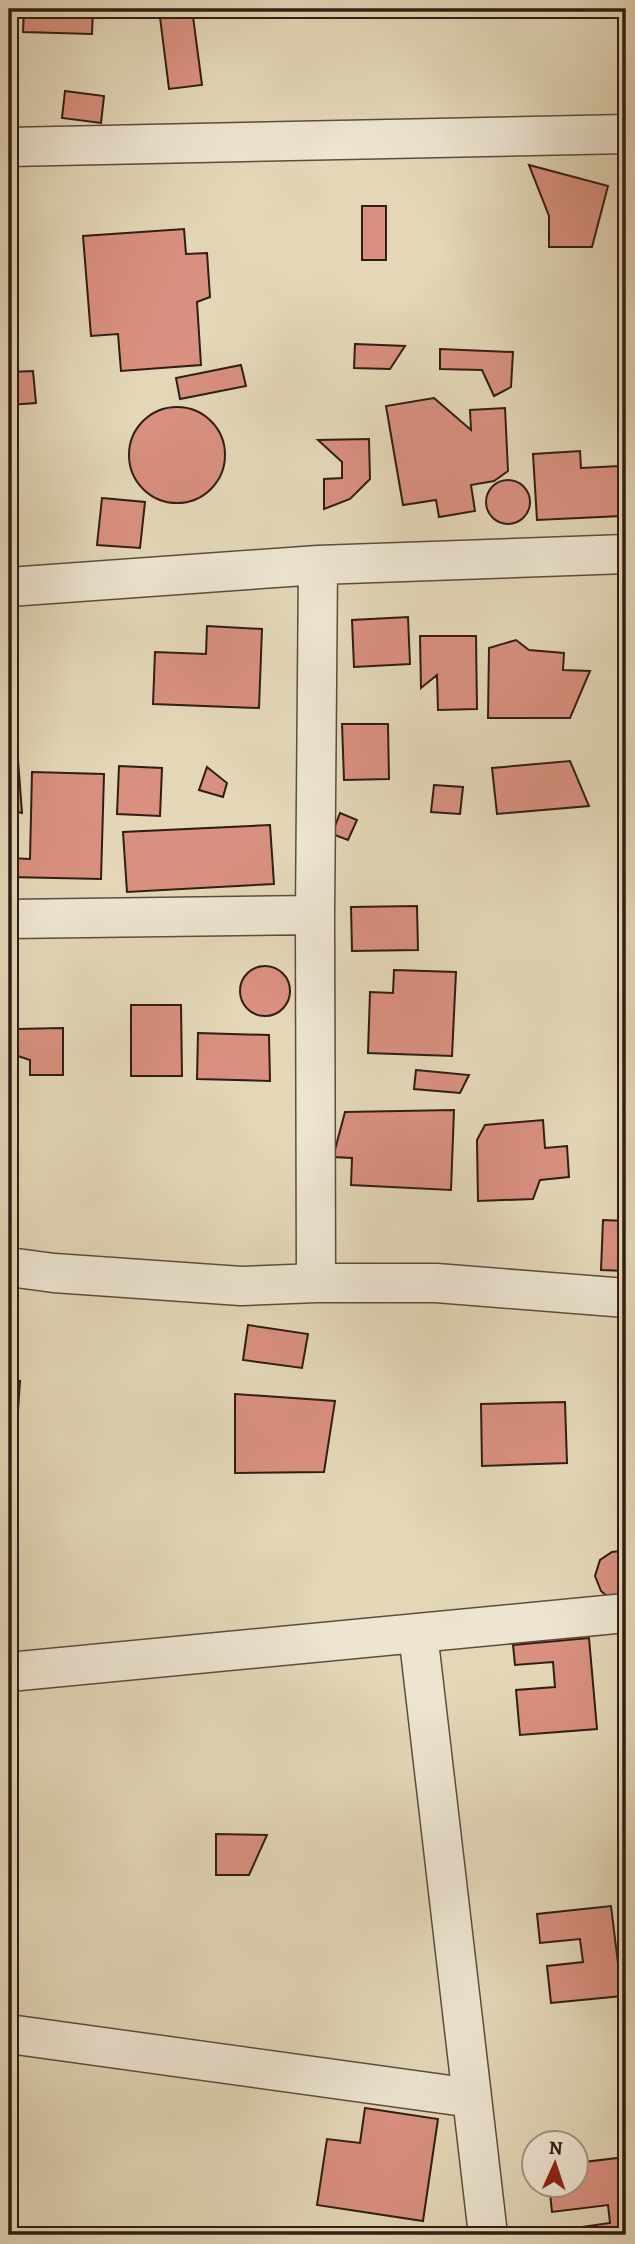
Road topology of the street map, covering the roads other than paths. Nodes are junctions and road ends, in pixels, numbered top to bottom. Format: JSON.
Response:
{"nodes":[{"id":1,"x":626,"y":134,"type":"edge"},
{"id":2,"x":9,"y":146,"type":"edge"},
{"id":3,"x":626,"y":554,"type":"edge"},
{"id":4,"x":318,"y":565,"type":"junction"},
{"id":5,"x":9,"y":587,"type":"edge"},
{"id":6,"x":315,"y":915,"type":"junction"},
{"id":7,"x":9,"y":919,"type":"edge"},
{"id":8,"x":9,"y":1267,"type":"edge"},
{"id":9,"x":316,"y":1283,"type":"junction"},
{"id":10,"x":626,"y":1298,"type":"edge"},
{"id":11,"x":626,"y":1613,"type":"edge"},
{"id":12,"x":418,"y":1633,"type":"junction"},
{"id":13,"x":9,"y":1672,"type":"edge"},
{"id":14,"x":9,"y":2034,"type":"edge"},
{"id":15,"x":472,"y":2098,"type":"junction"},
{"id":16,"x":488,"y":2235,"type":"edge"}],
"edges":[{"from":1,"to":2,"type":"street"},
{"from":3,"to":4,"type":"street"},
{"from":4,"to":5,"type":"street"},
{"from":4,"to":6,"type":"street"},
{"from":6,"to":7,"type":"street"},
{"from":6,"to":9,"type":"street"},
{"from":8,"to":9,"type":"street"},
{"from":9,"to":10,"type":"street"},
{"from":11,"to":12,"type":"street"},
{"from":12,"to":13,"type":"street"},
{"from":12,"to":15,"type":"street"},
{"from":14,"to":15,"type":"street"},
{"from":15,"to":16,"type":"street"}]}
